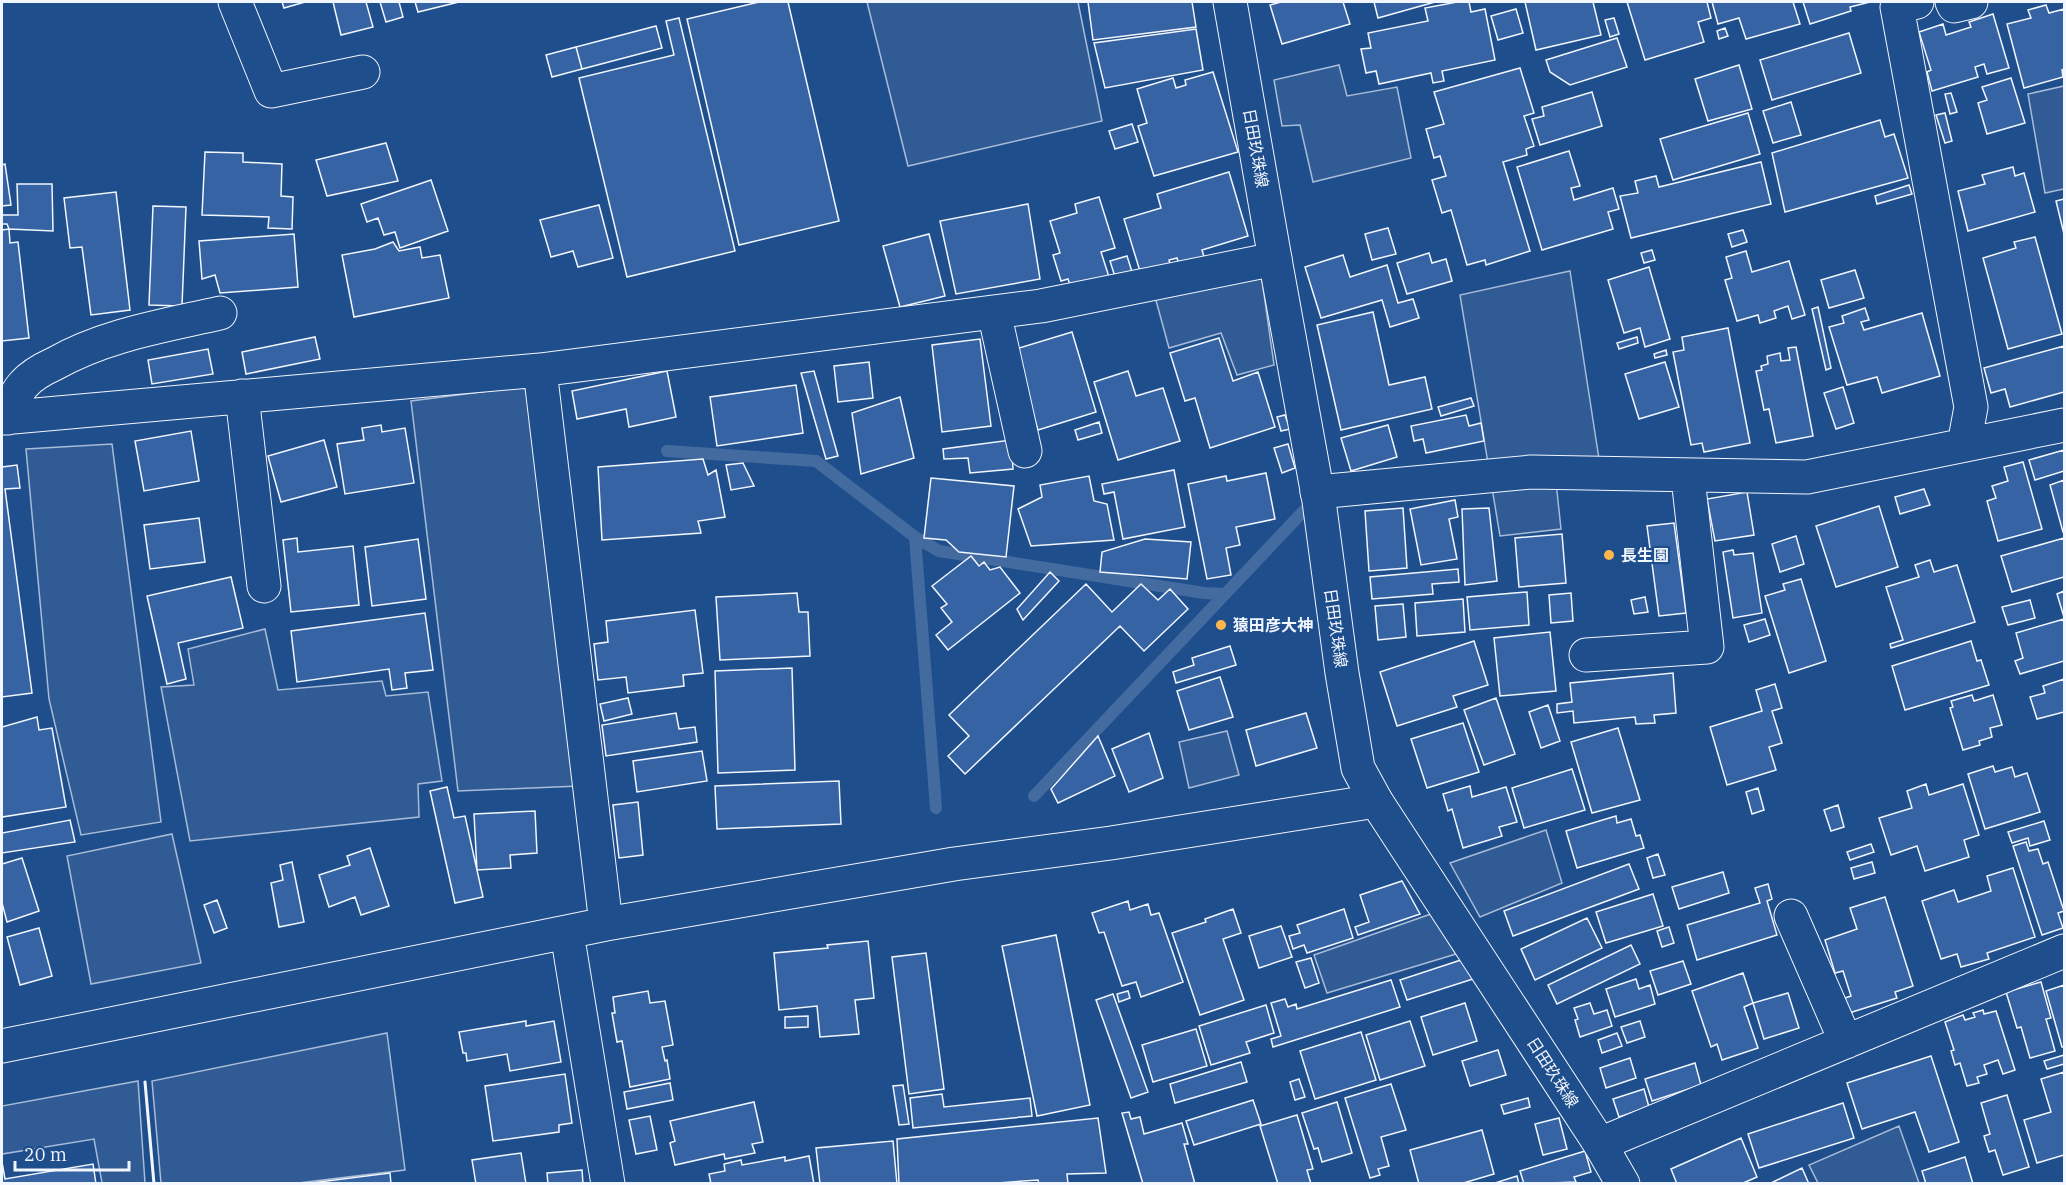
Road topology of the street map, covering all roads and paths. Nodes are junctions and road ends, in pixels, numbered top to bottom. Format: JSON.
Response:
{"nodes":[{"id":1,"x":235,"y":2,"type":"edge"},
{"id":2,"x":1230,"y":2,"type":"edge"},
{"id":3,"x":1917,"y":2,"type":"edge"},
{"id":4,"x":1952,"y":2,"type":"edge"},
{"id":5,"x":1971,"y":2,"type":"edge"},
{"id":6,"x":363,"y":72,"type":"dead end"},
{"id":7,"x":1275,"y":259,"type":"junction"},
{"id":8,"x":994,"y":312,"type":"junction"},
{"id":9,"x":220,"y":313,"type":"dead end"},
{"id":10,"x":540,"y":370,"type":"junction"},
{"id":11,"x":242,"y":396,"type":"junction"},
{"id":12,"x":5,"y":418,"type":"edge"},
{"id":13,"x":2064,"y":425,"type":"edge"},
{"id":14,"x":1964,"y":445,"type":"junction"},
{"id":15,"x":1025,"y":451,"type":"dead end"},
{"id":16,"x":1688,"y":478,"type":"dead end"},
{"id":17,"x":1317,"y":492,"type":"junction"},
{"id":18,"x":264,"y":586,"type":"dead end"},
{"id":19,"x":1586,"y":655,"type":"dead end"},
{"id":20,"x":1376,"y":801,"type":"junction"},
{"id":21,"x":1791,"y":916,"type":"dead end"},
{"id":22,"x":606,"y":924,"type":"junction"},
{"id":23,"x":567,"y":933,"type":"junction"},
{"id":24,"x":2064,"y":951,"type":"edge"},
{"id":25,"x":1846,"y":1042,"type":"junction"},
{"id":26,"x":2,"y":1046,"type":"edge"},
{"id":27,"x":1600,"y":1144,"type":"junction"},
{"id":28,"x":608,"y":1184,"type":"edge"},
{"id":29,"x":1623,"y":1184,"type":"edge"}],
"edges":[{"from":1,"to":6,"type":"street"},
{"from":2,"to":7,"type":"street","name":"日田玖珠線"},
{"from":3,"to":14,"type":"street"},
{"from":4,"to":5,"type":"street"},
{"from":7,"to":8,"type":"street"},
{"from":7,"to":17,"type":"street","name":"日田玖珠線"},
{"from":8,"to":10,"type":"street"},
{"from":8,"to":15,"type":"street"},
{"from":9,"to":12,"type":"street"},
{"from":10,"to":11,"type":"street"},
{"from":10,"to":22,"type":"street"},
{"from":11,"to":12,"type":"street"},
{"from":11,"to":18,"type":"street"},
{"from":13,"to":14,"type":"street"},
{"from":14,"to":17,"type":"street"},
{"from":16,"to":19,"type":"street"},
{"from":17,"to":20,"type":"street","name":"日田玖珠線"},
{"from":20,"to":22,"type":"street"},
{"from":20,"to":27,"type":"street","name":"日田玖珠線"},
{"from":21,"to":25,"type":"street"},
{"from":22,"to":23,"type":"street"},
{"from":23,"to":26,"type":"street"},
{"from":23,"to":28,"type":"street"},
{"from":24,"to":25,"type":"street"},
{"from":25,"to":27,"type":"street"},
{"from":27,"to":29,"type":"street","name":"日田玖珠線"}]}
